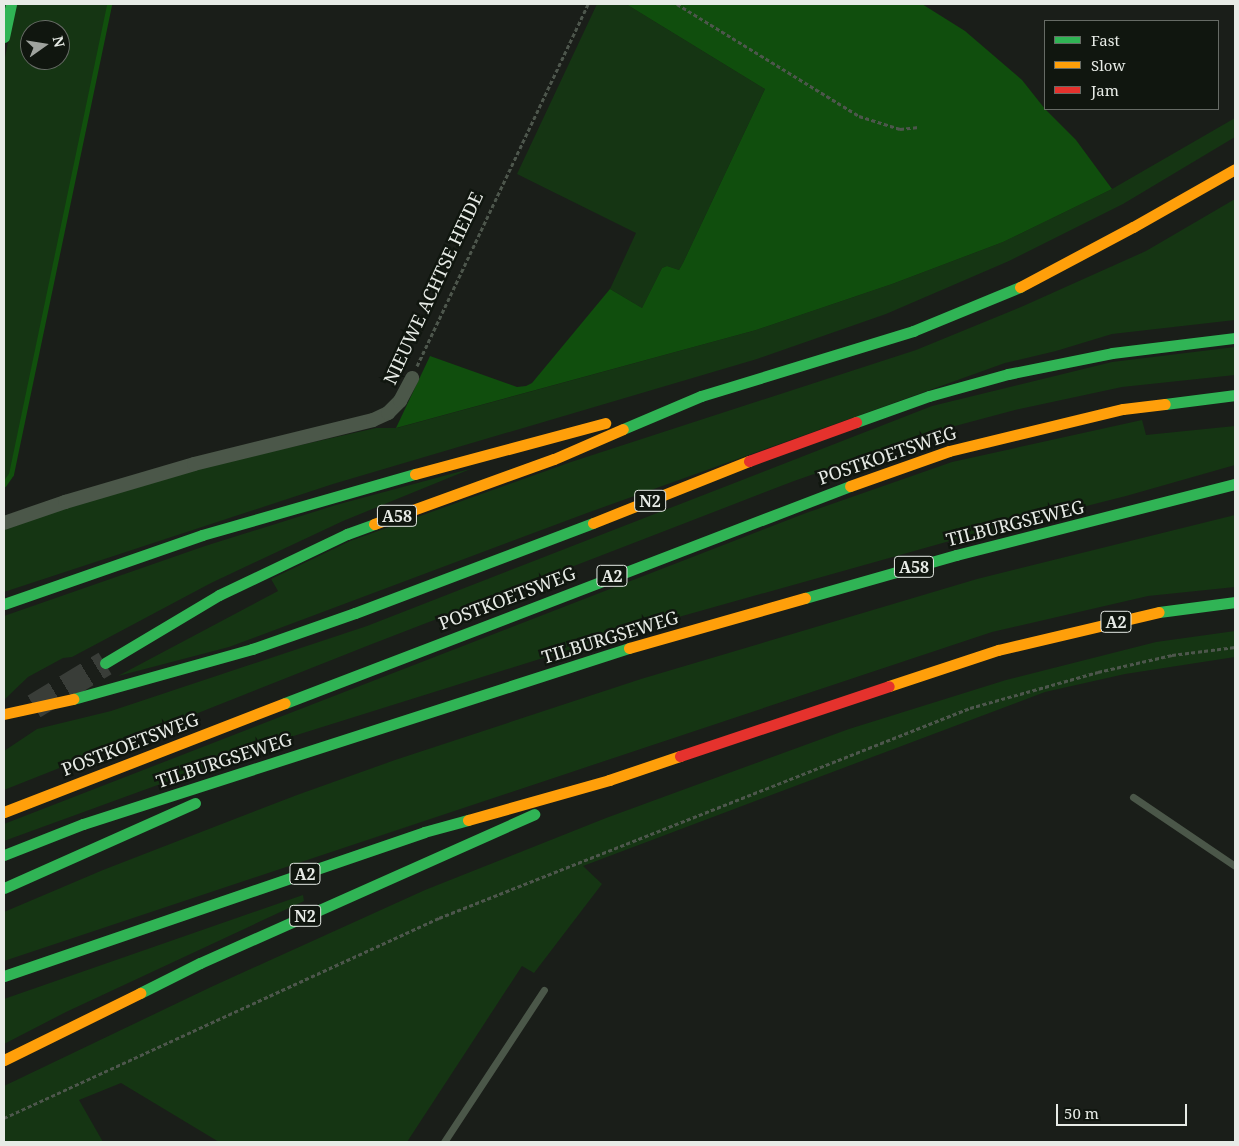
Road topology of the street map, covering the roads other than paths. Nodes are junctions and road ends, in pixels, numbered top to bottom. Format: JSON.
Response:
{"nodes":[{"id":1,"x":11,"y":4,"type":"edge"},
{"id":2,"x":4,"y":37,"type":"edge"},
{"id":3,"x":1235,"y":169,"type":"edge"},
{"id":4,"x":1235,"y":338,"type":"edge"},
{"id":5,"x":412,"y":378,"type":"road end"},
{"id":6,"x":1235,"y":395,"type":"edge"},
{"id":7,"x":701,"y":396,"type":"junction"},
{"id":8,"x":1235,"y":484,"type":"edge"},
{"id":9,"x":4,"y":523,"type":"edge"},
{"id":10,"x":1235,"y":602,"type":"edge"},
{"id":11,"x":4,"y":604,"type":"edge"},
{"id":12,"x":105,"y":663,"type":"tunnel mouth"},
{"id":13,"x":4,"y":714,"type":"edge"},
{"id":14,"x":321,"y":748,"type":"junction"},
{"id":15,"x":609,"y":780,"type":"junction"},
{"id":16,"x":1133,"y":797,"type":"dead end"},
{"id":17,"x":4,"y":812,"type":"edge"},
{"id":18,"x":4,"y":855,"type":"edge"},
{"id":19,"x":1235,"y":866,"type":"edge"},
{"id":20,"x":4,"y":888,"type":"edge"},
{"id":21,"x":4,"y":976,"type":"edge"},
{"id":22,"x":544,"y":990,"type":"dead end"},
{"id":23,"x":4,"y":1060,"type":"edge"},
{"id":24,"x":444,"y":1142,"type":"edge"}],
"edges":[{"from":1,"to":2,"type":"main road"},
{"from":3,"to":7,"type":"main road","number":"A58"},
{"from":4,"to":13,"type":"main road","number":"N2","bridge":true},
{"from":5,"to":9,"type":"street","name":"NIEUWE ACHTSE HEIDE"},
{"from":6,"to":17,"type":"main road","name":"POSTKOETSWEG","number":"A2"},
{"from":7,"to":11,"type":"main road","number":"A58"},
{"from":7,"to":12,"type":"main road","number":"A58"},
{"from":8,"to":14,"type":"main road","name":"TILBURGSEWEG","number":"A58"},
{"from":10,"to":15,"type":"main road","number":"A2"},
{"from":14,"to":18,"type":"main road","name":"TILBURGSEWEG","number":"A58"},
{"from":14,"to":20,"type":"main road"},
{"from":15,"to":21,"type":"main road","number":"A2"},
{"from":15,"to":23,"type":"main road","number":"N2"},
{"from":16,"to":19,"type":"lane"},
{"from":22,"to":24,"type":"lane"}]}
